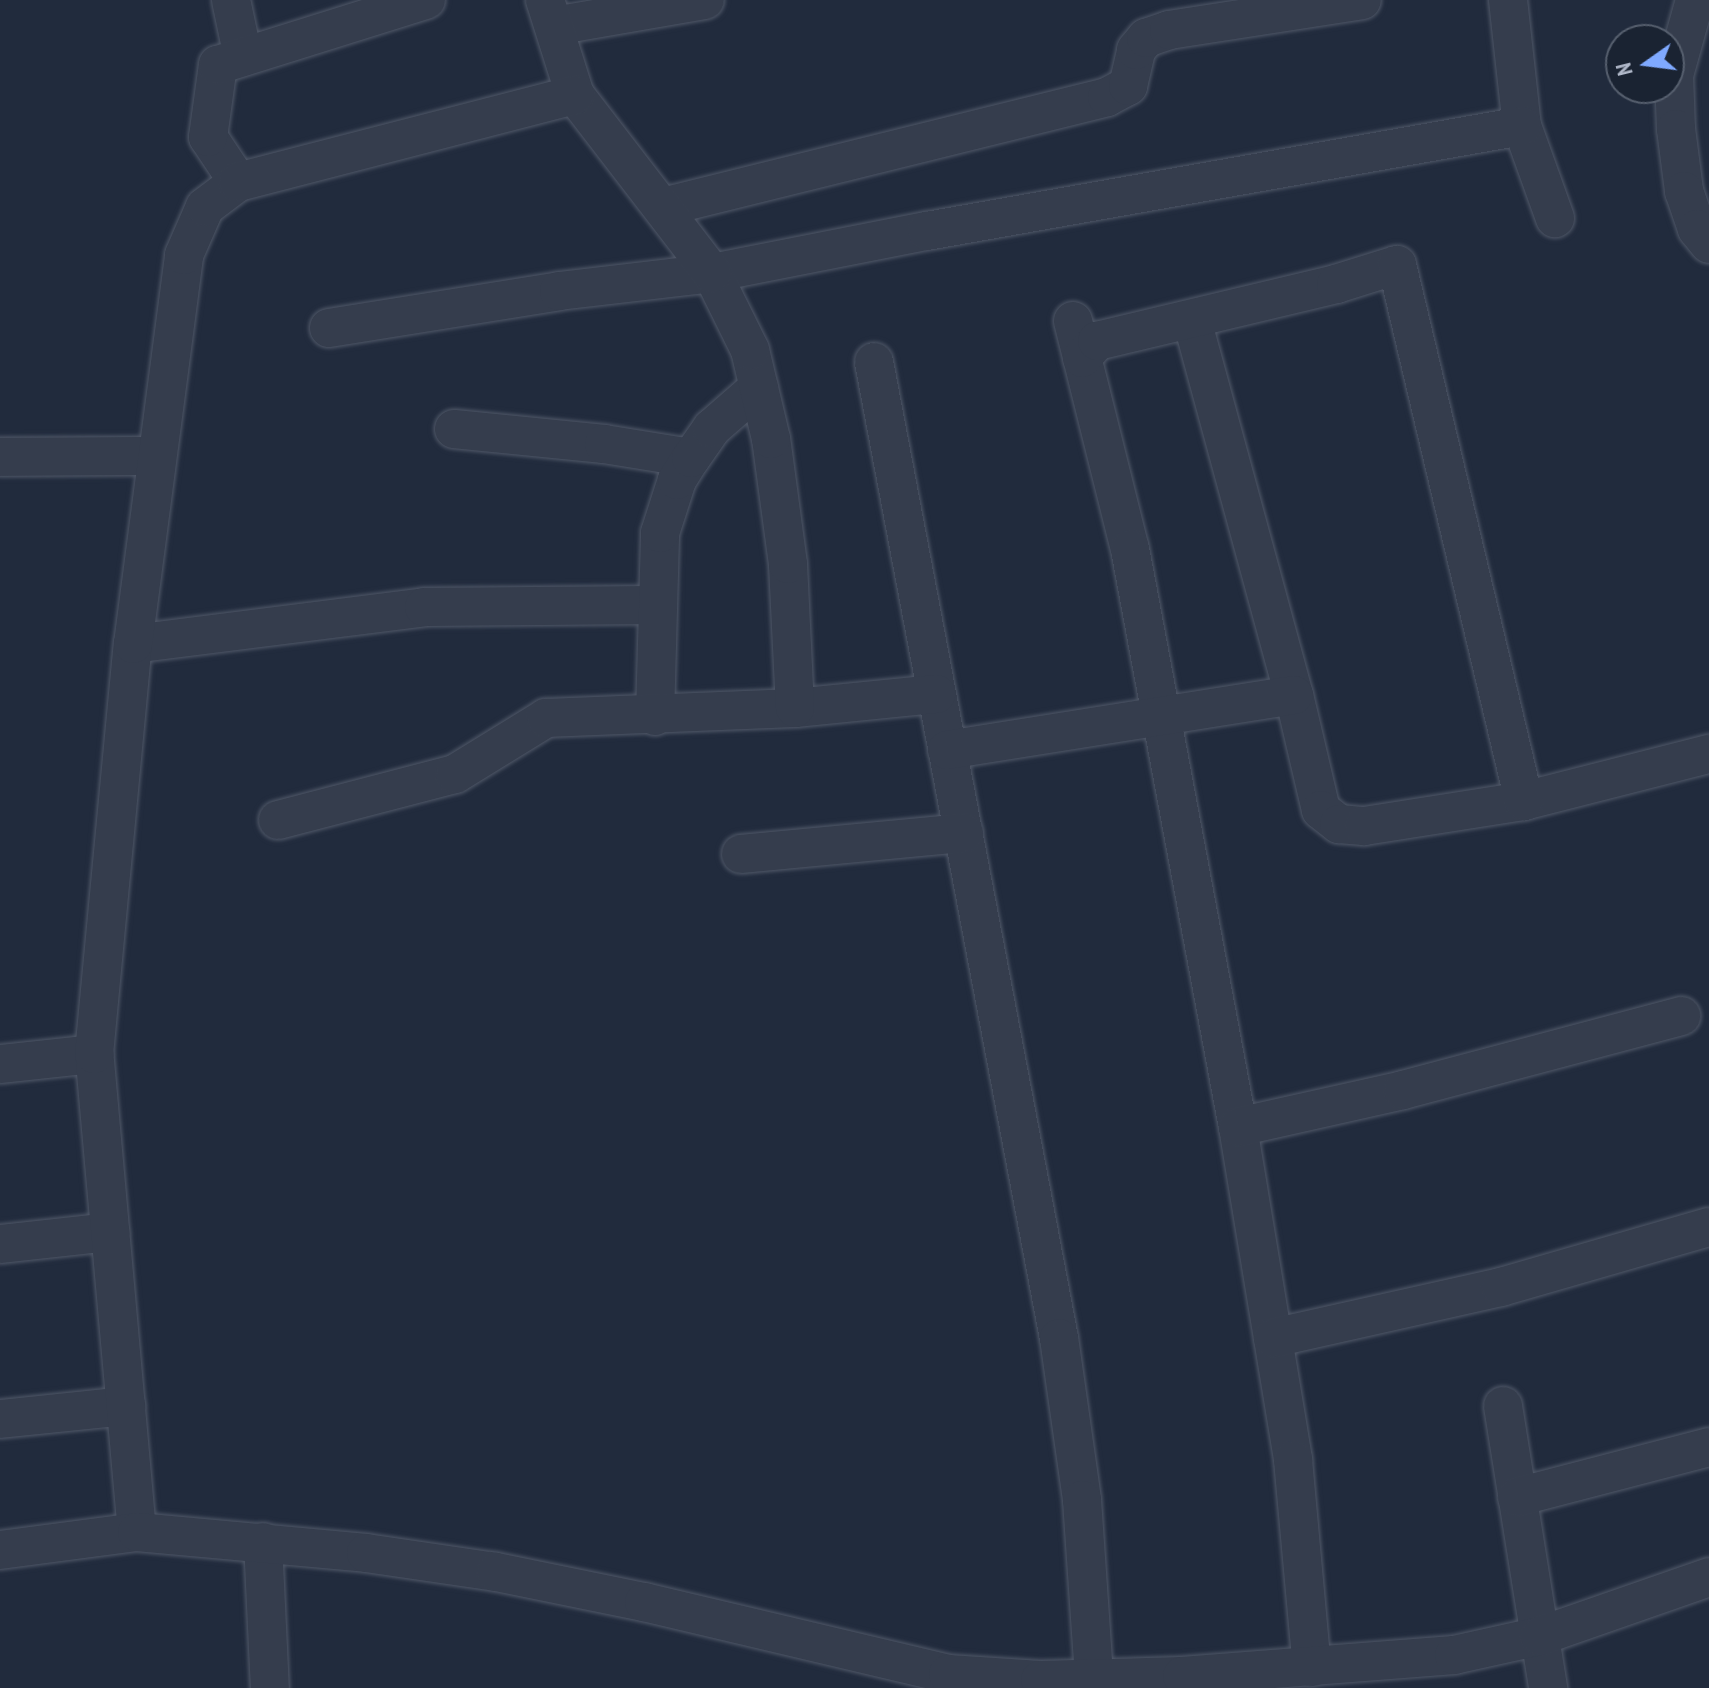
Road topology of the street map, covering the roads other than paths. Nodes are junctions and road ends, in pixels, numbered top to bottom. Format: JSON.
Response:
{"nodes":[{"id":1,"x":231,"y":0,"type":"edge"},
{"id":2,"x":426,"y":0,"type":"edge"},
{"id":3,"x":705,"y":0,"type":"edge"},
{"id":4,"x":1362,"y":0,"type":"edge"},
{"id":5,"x":1508,"y":0,"type":"edge"},
{"id":6,"x":1695,"y":0,"type":"edge"},
{"id":7,"x":549,"y":13,"type":"edge"},
{"id":8,"x":243,"y":57,"type":"junction"},
{"id":9,"x":575,"y":95,"type":"junction"},
{"id":10,"x":1522,"y":126,"type":"junction"},
{"id":11,"x":238,"y":182,"type":"junction"},
{"id":12,"x":663,"y":207,"type":"junction"},
{"id":13,"x":1555,"y":218,"type":"dead end"},
{"id":14,"x":1709,"y":244,"type":"edge"},
{"id":15,"x":712,"y":273,"type":"junction"},
{"id":16,"x":1192,"y":320,"type":"junction"},
{"id":17,"x":1073,"y":321,"type":"dead end"},
{"id":18,"x":329,"y":328,"type":"dead end"},
{"id":19,"x":1082,"y":358,"type":"junction"},
{"id":20,"x":874,"y":362,"type":"dead end"},
{"id":21,"x":759,"y":387,"type":"junction"},
{"id":22,"x":454,"y":429,"type":"dead end"},
{"id":23,"x":157,"y":456,"type":"junction"},
{"id":24,"x":0,"y":457,"type":"edge"},
{"id":25,"x":691,"y":458,"type":"junction"},
{"id":26,"x":658,"y":605,"type":"junction"},
{"id":27,"x":133,"y":644,"type":"junction"},
{"id":28,"x":936,"y":694,"type":"junction"},
{"id":29,"x":1294,"y":695,"type":"junction"},
{"id":30,"x":795,"y":708,"type":"junction"},
{"id":31,"x":655,"y":716,"type":"junction"},
{"id":32,"x":1162,"y":718,"type":"junction"},
{"id":33,"x":947,"y":750,"type":"junction"},
{"id":34,"x":1709,"y":754,"type":"edge"},
{"id":35,"x":1524,"y":801,"type":"junction"},
{"id":36,"x":278,"y":820,"type":"dead end"},
{"id":37,"x":964,"y":833,"type":"junction"},
{"id":38,"x":741,"y":854,"type":"dead end"},
{"id":39,"x":1681,"y":1016,"type":"dead end"},
{"id":40,"x":94,"y":1054,"type":"junction"},
{"id":41,"x":0,"y":1064,"type":"edge"},
{"id":42,"x":1238,"y":1127,"type":"junction"},
{"id":43,"x":1709,"y":1227,"type":"edge"},
{"id":44,"x":110,"y":1232,"type":"junction"},
{"id":45,"x":0,"y":1244,"type":"edge"},
{"id":46,"x":1273,"y":1338,"type":"junction"},
{"id":47,"x":126,"y":1406,"type":"junction"},
{"id":48,"x":1503,"y":1406,"type":"dead end"},
{"id":49,"x":0,"y":1419,"type":"edge"},
{"id":50,"x":1709,"y":1447,"type":"edge"},
{"id":51,"x":1517,"y":1497,"type":"junction"},
{"id":52,"x":137,"y":1532,"type":"junction"},
{"id":53,"x":263,"y":1542,"type":"junction"},
{"id":54,"x":0,"y":1550,"type":"edge"},
{"id":55,"x":1709,"y":1577,"type":"edge"},
{"id":56,"x":1540,"y":1636,"type":"junction"},
{"id":57,"x":1312,"y":1667,"type":"junction"},
{"id":58,"x":1356,"y":1676,"type":"edge"},
{"id":59,"x":1094,"y":1678,"type":"junction"},
{"id":60,"x":1182,"y":1682,"type":"edge"},
{"id":61,"x":270,"y":1688,"type":"edge"},
{"id":62,"x":1548,"y":1688,"type":"edge"}],
"edges":[{"from":1,"to":8,"type":"street"},
{"from":2,"to":8,"type":"street"},
{"from":3,"to":7,"type":"street"},
{"from":4,"to":12,"type":"street"},
{"from":5,"to":10,"type":"street"},
{"from":6,"to":14,"type":"street"},
{"from":7,"to":9,"type":"street"},
{"from":8,"to":11,"type":"street"},
{"from":9,"to":11,"type":"street"},
{"from":9,"to":12,"type":"street"},
{"from":10,"to":13,"type":"street"},
{"from":10,"to":15,"type":"street"},
{"from":11,"to":23,"type":"street"},
{"from":12,"to":15,"type":"street"},
{"from":15,"to":18,"type":"street"},
{"from":15,"to":21,"type":"street"},
{"from":16,"to":19,"type":"street"},
{"from":16,"to":29,"type":"street"},
{"from":16,"to":35,"type":"street"},
{"from":17,"to":19,"type":"street"},
{"from":19,"to":32,"type":"street"},
{"from":20,"to":28,"type":"street"},
{"from":21,"to":25,"type":"street"},
{"from":21,"to":30,"type":"street"},
{"from":22,"to":25,"type":"street"},
{"from":23,"to":24,"type":"street"},
{"from":23,"to":27,"type":"street"},
{"from":25,"to":26,"type":"street"},
{"from":26,"to":27,"type":"street"},
{"from":26,"to":31,"type":"street"},
{"from":27,"to":40,"type":"street"},
{"from":28,"to":30,"type":"street"},
{"from":28,"to":33,"type":"street"},
{"from":29,"to":32,"type":"street"},
{"from":29,"to":35,"type":"street"},
{"from":30,"to":31,"type":"street"},
{"from":31,"to":36,"type":"street"},
{"from":32,"to":33,"type":"street"},
{"from":32,"to":42,"type":"street"},
{"from":33,"to":37,"type":"street"},
{"from":34,"to":35,"type":"street"},
{"from":37,"to":38,"type":"street"},
{"from":37,"to":59,"type":"street"},
{"from":39,"to":42,"type":"street"},
{"from":40,"to":41,"type":"street"},
{"from":40,"to":44,"type":"street"},
{"from":42,"to":46,"type":"street"},
{"from":43,"to":46,"type":"street"},
{"from":44,"to":45,"type":"street"},
{"from":44,"to":47,"type":"street"},
{"from":46,"to":57,"type":"street"},
{"from":47,"to":49,"type":"street"},
{"from":47,"to":52,"type":"street"},
{"from":48,"to":51,"type":"street"},
{"from":50,"to":51,"type":"street"},
{"from":51,"to":56,"type":"street"},
{"from":52,"to":53,"type":"street"},
{"from":52,"to":54,"type":"street"},
{"from":53,"to":59,"type":"street"},
{"from":53,"to":61,"type":"street"},
{"from":55,"to":56,"type":"street"},
{"from":56,"to":58,"type":"street"},
{"from":56,"to":62,"type":"street"},
{"from":57,"to":58,"type":"street"},
{"from":57,"to":60,"type":"street"},
{"from":59,"to":60,"type":"street"}]}
